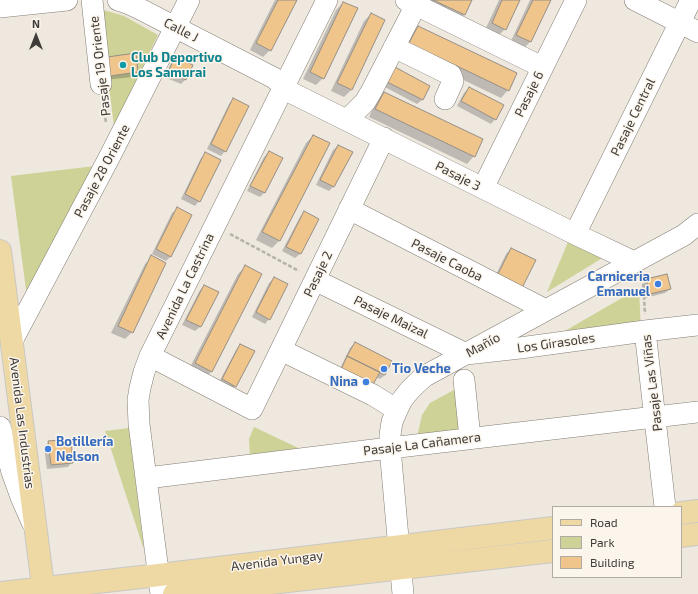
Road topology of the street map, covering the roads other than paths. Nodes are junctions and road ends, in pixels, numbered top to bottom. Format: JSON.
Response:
{"nodes":[{"id":1,"x":67,"y":0,"type":"edge"},
{"id":2,"x":92,"y":0,"type":"edge"},
{"id":3,"x":118,"y":0,"type":"edge"},
{"id":4,"x":189,"y":0,"type":"edge"},
{"id":5,"x":327,"y":0,"type":"edge"},
{"id":6,"x":576,"y":0,"type":"edge"},
{"id":7,"x":635,"y":0,"type":"edge"},
{"id":8,"x":691,"y":0,"type":"edge"},
{"id":9,"x":411,"y":2,"type":"edge"},
{"id":10,"x":0,"y":7,"type":"edge"},
{"id":11,"x":176,"y":27,"type":"junction"},
{"id":12,"x":689,"y":27,"type":"edge"},
{"id":13,"x":394,"y":47,"type":"junction"},
{"id":14,"x":542,"y":67,"type":"junction"},
{"id":15,"x":101,"y":84,"type":"road end"},
{"id":16,"x":284,"y":86,"type":"junction"},
{"id":17,"x":445,"y":99,"type":"dead end"},
{"id":18,"x":347,"y":120,"type":"junction"},
{"id":19,"x":384,"y":138,"type":"junction"},
{"id":20,"x":483,"y":188,"type":"junction"},
{"id":21,"x":349,"y":209,"type":"junction"},
{"id":22,"x":698,"y":224,"type":"edge"},
{"id":23,"x":575,"y":234,"type":"junction"},
{"id":24,"x":670,"y":242,"type":"junction"},
{"id":25,"x":698,"y":245,"type":"edge"},
{"id":26,"x":0,"y":251,"type":"edge"},
{"id":27,"x":634,"y":262,"type":"junction"},
{"id":28,"x":315,"y":280,"type":"junction"},
{"id":29,"x":546,"y":310,"type":"junction"},
{"id":30,"x":698,"y":325,"type":"edge"},
{"id":31,"x":645,"y":331,"type":"junction"},
{"id":32,"x":12,"y":341,"type":"junction"},
{"id":33,"x":281,"y":350,"type":"junction"},
{"id":34,"x":466,"y":354,"type":"junction"},
{"id":35,"x":150,"y":356,"type":"junction"},
{"id":36,"x":464,"y":380,"type":"dead end"},
{"id":37,"x":397,"y":410,"type":"junction"},
{"id":38,"x":698,"y":412,"type":"edge"},
{"id":39,"x":656,"y":417,"type":"junction"},
{"id":40,"x":0,"y":426,"type":"edge"},
{"id":41,"x":470,"y":438,"type":"junction"},
{"id":42,"x":390,"y":448,"type":"junction"},
{"id":43,"x":147,"y":478,"type":"junction"},
{"id":44,"x":666,"y":506,"type":"edge"},
{"id":45,"x":698,"y":511,"type":"edge"},
{"id":46,"x":682,"y":513,"type":"edge"},
{"id":47,"x":552,"y":528,"type":"edge"},
{"id":48,"x":36,"y":532,"type":"junction"},
{"id":49,"x":698,"y":534,"type":"edge"},
{"id":50,"x":682,"y":536,"type":"edge"},
{"id":51,"x":398,"y":546,"type":"junction"},
{"id":52,"x":552,"y":551,"type":"edge"},
{"id":53,"x":401,"y":568,"type":"junction"},
{"id":54,"x":160,"y":585,"type":"edge"},
{"id":55,"x":43,"y":591,"type":"edge"},
{"id":56,"x":0,"y":593,"type":"edge"},
{"id":57,"x":174,"y":594,"type":"edge"},
{"id":58,"x":403,"y":594,"type":"edge"}],
"edges":[{"from":1,"to":10,"type":"street"},
{"from":2,"to":15,"type":"street","name":"Pasaje 19 Oriente"},
{"from":3,"to":11,"type":"street","name":"Calle J"},
{"from":4,"to":11,"type":"street","name":"Pasaje 28 Oriente"},
{"from":5,"to":16,"type":"street","name":"Avenida La Castrina"},
{"from":6,"to":14,"type":"street","name":"Pasaje 6"},
{"from":7,"to":12,"type":"street"},
{"from":8,"to":12,"type":"street","name":"Pasaje Central"},
{"from":9,"to":13,"type":"street"},
{"from":9,"to":14,"type":"street"},
{"from":11,"to":16,"type":"street","name":"Calle J"},
{"from":11,"to":32,"type":"street","name":"Pasaje 28 Oriente"},
{"from":12,"to":23,"type":"street","name":"Pasaje Central"},
{"from":13,"to":17,"type":"street"},
{"from":13,"to":18,"type":"street"},
{"from":14,"to":20,"type":"street","name":"Pasaje 6"},
{"from":16,"to":18,"type":"street","name":"Pasaje 3"},
{"from":16,"to":35,"type":"street","name":"Avenida La Castrina"},
{"from":18,"to":19,"type":"street","name":"Pasaje 3"},
{"from":19,"to":20,"type":"street","name":"Pasaje 3"},
{"from":19,"to":21,"type":"street","name":"Pasaje 2"},
{"from":20,"to":23,"type":"street","name":"Pasaje 3"},
{"from":21,"to":28,"type":"street","name":"Pasaje 2"},
{"from":21,"to":29,"type":"street","name":"Pasaje Caoba"},
{"from":22,"to":24,"type":"street","name":"Mañío"},
{"from":23,"to":27,"type":"street","name":"Pasaje 3"},
{"from":24,"to":25,"type":"street"},
{"from":24,"to":27,"type":"street","name":"Mañío"},
{"from":26,"to":32,"type":"main road","name":"Avenida Las Industrias"},
{"from":27,"to":29,"type":"street","name":"Mañío"},
{"from":28,"to":33,"type":"street","name":"Pasaje 2"},
{"from":28,"to":34,"type":"street","name":"Pasaje Maizal"},
{"from":29,"to":34,"type":"street","name":"Mañío"},
{"from":30,"to":31,"type":"street","name":"Los Girasoles"},
{"from":31,"to":34,"type":"street","name":"Los Girasoles"},
{"from":31,"to":39,"type":"street","name":"Pasaje Las Viñas"},
{"from":32,"to":48,"type":"main road","name":"Avenida Las Industrias"},
{"from":33,"to":35,"type":"street","name":"Pasaje 2"},
{"from":33,"to":37,"type":"street"},
{"from":34,"to":37,"type":"street","name":"Mañío"},
{"from":35,"to":43,"type":"street","name":"Avenida La Castrina"},
{"from":36,"to":41,"type":"street"},
{"from":37,"to":42,"type":"street","name":"Mañío"},
{"from":38,"to":39,"type":"street","name":"Pasaje La Cañamera"},
{"from":39,"to":41,"type":"street","name":"Pasaje La Cañamera"},
{"from":39,"to":44,"type":"street","name":"Pasaje Las Viñas"},
{"from":40,"to":48,"type":"street"},
{"from":41,"to":42,"type":"street","name":"Pasaje La Cañamera"},
{"from":42,"to":43,"type":"street","name":"Pasaje La Cañamera"},
{"from":42,"to":51,"type":"street","name":"Mañío"},
{"from":43,"to":54,"type":"street","name":"Avenida La Castrina"},
{"from":45,"to":46,"type":"main road"},
{"from":47,"to":51,"type":"main road","name":"Avenida Yungay"},
{"from":48,"to":55,"type":"main road","name":"Avenida Las Industrias"},
{"from":49,"to":50,"type":"main road"},
{"from":51,"to":53,"type":"street","name":"Mañío"},
{"from":51,"to":54,"type":"main road","name":"Avenida Yungay"},
{"from":52,"to":53,"type":"main road","name":"Avenida Yungay"},
{"from":53,"to":57,"type":"main road","name":"Avenida Yungay"},
{"from":53,"to":58,"type":"street","name":"Mañío"},
{"from":54,"to":55,"type":"main road","name":"Avenida Yungay"},
{"from":55,"to":56,"type":"main road","name":"Avenida Yungay"}]}
